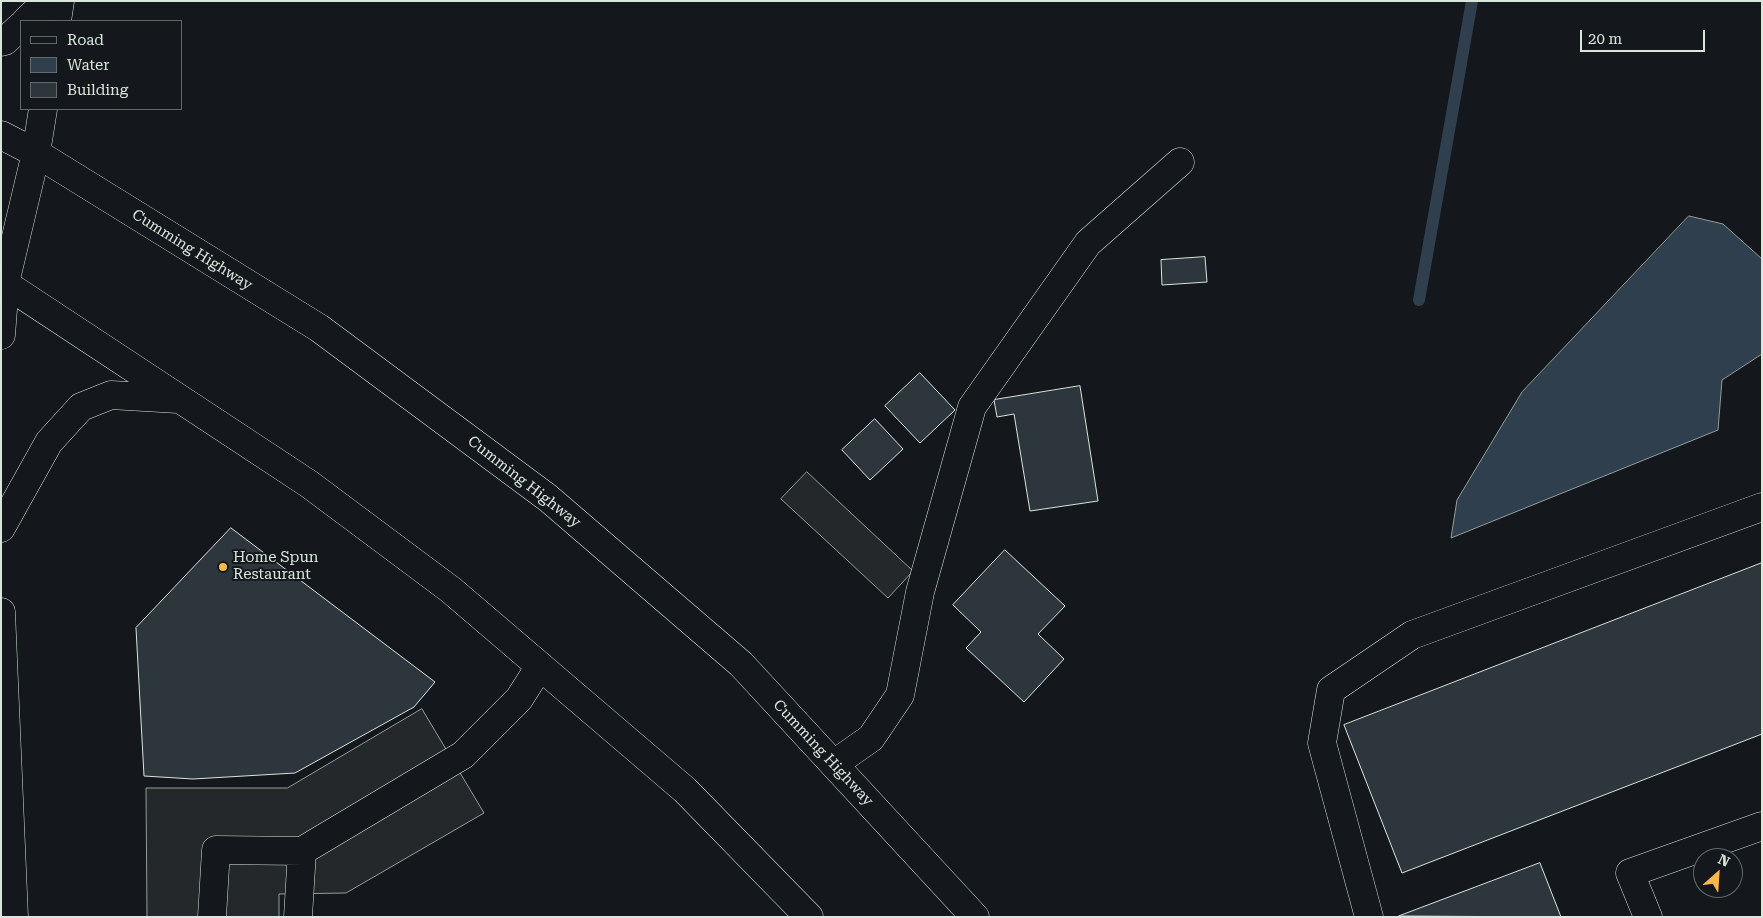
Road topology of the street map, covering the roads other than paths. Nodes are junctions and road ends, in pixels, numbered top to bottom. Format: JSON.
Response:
{"nodes":[{"id":1,"x":47,"y":1,"type":"edge"},
{"id":2,"x":60,"y":1,"type":"edge"},
{"id":3,"x":27,"y":20,"type":"edge"},
{"id":4,"x":57,"y":20,"type":"edge"},
{"id":5,"x":20,"y":27,"type":"edge"},
{"id":6,"x":1,"y":42,"type":"edge"},
{"id":7,"x":43,"y":110,"type":"edge"},
{"id":8,"x":1,"y":135,"type":"edge"},
{"id":9,"x":36,"y":153,"type":"junction"},
{"id":10,"x":1180,"y":162,"type":"dead end"},
{"id":11,"x":3,"y":282,"type":"edge"},
{"id":12,"x":1,"y":335,"type":"edge"},
{"id":13,"x":178,"y":399,"type":"junction"},
{"id":14,"x":1762,"y":506,"type":"edge"},
{"id":15,"x":1,"y":528,"type":"edge"},
{"id":16,"x":1,"y":612,"type":"edge"},
{"id":17,"x":540,"y":666,"type":"junction"},
{"id":18,"x":834,"y":764,"type":"junction"},
{"id":19,"x":1759,"y":835,"type":"edge"},
{"id":20,"x":302,"y":851,"type":"junction"},
{"id":21,"x":14,"y":917,"type":"edge"},
{"id":22,"x":212,"y":917,"type":"edge"},
{"id":23,"x":298,"y":917,"type":"edge"},
{"id":24,"x":809,"y":917,"type":"edge"},
{"id":25,"x":976,"y":917,"type":"edge"},
{"id":26,"x":1369,"y":917,"type":"edge"},
{"id":27,"x":1648,"y":917,"type":"edge"}],
"edges":[{"from":1,"to":3,"type":"main road"},
{"from":2,"to":4,"type":"main road"},
{"from":5,"to":6,"type":"main road"},
{"from":7,"to":9,"type":"main road"},
{"from":8,"to":9,"type":"main road","name":"Cumming Highway"},
{"from":9,"to":11,"type":"main road"},
{"from":9,"to":18,"type":"main road","name":"Cumming Highway"},
{"from":10,"to":18,"type":"main road"},
{"from":11,"to":12,"type":"main road"},
{"from":11,"to":13,"type":"main road"},
{"from":13,"to":15,"type":"main road"},
{"from":13,"to":17,"type":"main road"},
{"from":14,"to":26,"type":"main road"},
{"from":16,"to":21,"type":"main road"},
{"from":17,"to":20,"type":"main road"},
{"from":17,"to":24,"type":"main road"},
{"from":18,"to":25,"type":"main road","name":"Cumming Highway"},
{"from":19,"to":27,"type":"main road"},
{"from":20,"to":22,"type":"main road"},
{"from":20,"to":23,"type":"main road"}]}
